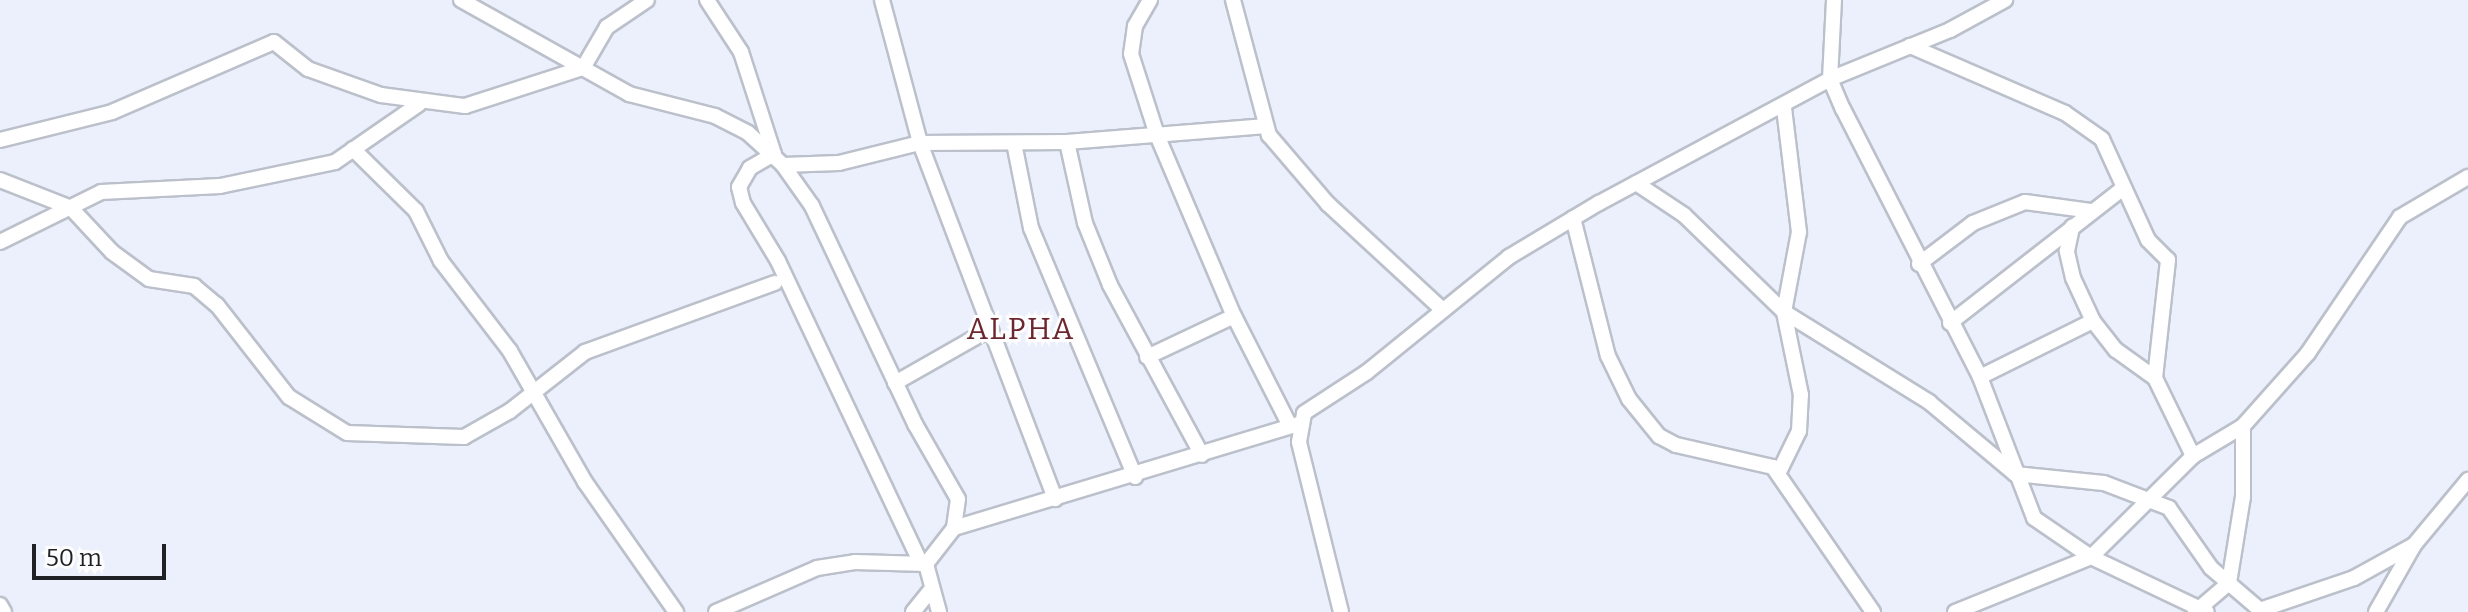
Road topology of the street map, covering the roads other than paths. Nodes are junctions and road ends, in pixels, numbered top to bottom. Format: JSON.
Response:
{"nodes":[{"id":1,"x":461,"y":0,"type":"edge"},
{"id":2,"x":647,"y":0,"type":"edge"},
{"id":3,"x":707,"y":0,"type":"edge"},
{"id":4,"x":882,"y":0,"type":"edge"},
{"id":5,"x":1150,"y":0,"type":"edge"},
{"id":6,"x":1233,"y":0,"type":"edge"},
{"id":7,"x":1834,"y":0,"type":"edge"},
{"id":8,"x":2005,"y":0,"type":"edge"},
{"id":9,"x":1910,"y":46,"type":"junction"},
{"id":10,"x":583,"y":68,"type":"junction"},
{"id":11,"x":1830,"y":79,"type":"junction"},
{"id":12,"x":419,"y":104,"type":"junction"},
{"id":13,"x":1784,"y":108,"type":"junction"},
{"id":14,"x":1266,"y":126,"type":"junction"},
{"id":15,"x":1157,"y":135,"type":"junction"},
{"id":16,"x":0,"y":140,"type":"edge"},
{"id":17,"x":1067,"y":142,"type":"junction"},
{"id":18,"x":920,"y":143,"type":"junction"},
{"id":19,"x":1014,"y":143,"type":"junction"},
{"id":20,"x":353,"y":149,"type":"junction"},
{"id":21,"x":779,"y":160,"type":"junction"},
{"id":22,"x":2468,"y":177,"type":"edge"},
{"id":23,"x":0,"y":180,"type":"edge"},
{"id":24,"x":1636,"y":183,"type":"junction"},
{"id":25,"x":2122,"y":189,"type":"junction"},
{"id":26,"x":71,"y":208,"type":"junction"},
{"id":27,"x":2092,"y":211,"type":"junction"},
{"id":28,"x":1573,"y":218,"type":"junction"},
{"id":29,"x":2072,"y":227,"type":"junction"},
{"id":30,"x":0,"y":242,"type":"edge"},
{"id":31,"x":1919,"y":264,"type":"junction"},
{"id":32,"x":775,"y":283,"type":"dead end"},
{"id":33,"x":1443,"y":310,"type":"junction"},
{"id":34,"x":1784,"y":312,"type":"junction"},
{"id":35,"x":1234,"y":316,"type":"junction"},
{"id":36,"x":2093,"y":321,"type":"junction"},
{"id":37,"x":1950,"y":323,"type":"junction"},
{"id":38,"x":990,"y":329,"type":"junction"},
{"id":39,"x":1147,"y":357,"type":"junction"},
{"id":40,"x":1980,"y":377,"type":"junction"},
{"id":41,"x":2155,"y":378,"type":"junction"},
{"id":42,"x":895,"y":383,"type":"junction"},
{"id":43,"x":533,"y":391,"type":"junction"},
{"id":44,"x":1294,"y":425,"type":"junction"},
{"id":45,"x":2243,"y":426,"type":"junction"},
{"id":46,"x":1202,"y":455,"type":"junction"},
{"id":47,"x":2193,"y":456,"type":"junction"},
{"id":48,"x":1779,"y":472,"type":"junction"},
{"id":49,"x":2015,"y":474,"type":"junction"},
{"id":50,"x":1135,"y":477,"type":"junction"},
{"id":51,"x":2468,"y":480,"type":"edge"},
{"id":52,"x":1055,"y":499,"type":"junction"},
{"id":53,"x":2152,"y":502,"type":"junction"},
{"id":54,"x":954,"y":528,"type":"junction"},
{"id":55,"x":2414,"y":545,"type":"junction"},
{"id":56,"x":2091,"y":557,"type":"junction"},
{"id":57,"x":924,"y":564,"type":"junction"},
{"id":58,"x":2229,"y":583,"type":"junction"},
{"id":59,"x":930,"y":591,"type":"junction"},
{"id":60,"x":0,"y":605,"type":"edge"},
{"id":61,"x":2200,"y":609,"type":"edge"},
{"id":62,"x":2261,"y":611,"type":"edge"},
{"id":63,"x":4,"y":612,"type":"edge"},
{"id":64,"x":676,"y":612,"type":"edge"},
{"id":65,"x":716,"y":612,"type":"edge"},
{"id":66,"x":913,"y":612,"type":"edge"},
{"id":67,"x":939,"y":612,"type":"edge"},
{"id":68,"x":1341,"y":612,"type":"edge"},
{"id":69,"x":1873,"y":612,"type":"edge"},
{"id":70,"x":1955,"y":612,"type":"edge"},
{"id":71,"x":2376,"y":612,"type":"edge"}],
"edges":[{"from":1,"to":10,"type":"street"},
{"from":2,"to":10,"type":"street"},
{"from":3,"to":21,"type":"street"},
{"from":4,"to":18,"type":"street"},
{"from":5,"to":15,"type":"street"},
{"from":6,"to":14,"type":"street"},
{"from":7,"to":11,"type":"street"},
{"from":8,"to":9,"type":"street"},
{"from":9,"to":11,"type":"street"},
{"from":9,"to":25,"type":"street"},
{"from":10,"to":12,"type":"street"},
{"from":10,"to":21,"type":"street"},
{"from":11,"to":13,"type":"street"},
{"from":11,"to":31,"type":"street"},
{"from":12,"to":16,"type":"street"},
{"from":12,"to":20,"type":"street"},
{"from":13,"to":24,"type":"street"},
{"from":13,"to":34,"type":"street"},
{"from":14,"to":15,"type":"street"},
{"from":14,"to":33,"type":"street"},
{"from":15,"to":17,"type":"street"},
{"from":15,"to":35,"type":"street"},
{"from":17,"to":19,"type":"street"},
{"from":17,"to":39,"type":"street"},
{"from":18,"to":19,"type":"street"},
{"from":18,"to":21,"type":"street"},
{"from":18,"to":38,"type":"street"},
{"from":19,"to":50,"type":"street"},
{"from":20,"to":26,"type":"street"},
{"from":20,"to":43,"type":"street"},
{"from":21,"to":42,"type":"street"},
{"from":21,"to":57,"type":"street"},
{"from":22,"to":45,"type":"street"},
{"from":23,"to":26,"type":"street"},
{"from":24,"to":28,"type":"street"},
{"from":24,"to":34,"type":"street"},
{"from":25,"to":27,"type":"street"},
{"from":25,"to":41,"type":"street"},
{"from":26,"to":30,"type":"street"},
{"from":26,"to":43,"type":"street"},
{"from":27,"to":29,"type":"street"},
{"from":27,"to":31,"type":"street"},
{"from":28,"to":33,"type":"street"},
{"from":28,"to":48,"type":"street"},
{"from":29,"to":36,"type":"street"},
{"from":29,"to":37,"type":"street"},
{"from":31,"to":37,"type":"street"},
{"from":32,"to":43,"type":"street"},
{"from":33,"to":44,"type":"street"},
{"from":34,"to":48,"type":"street"},
{"from":34,"to":49,"type":"street"},
{"from":35,"to":39,"type":"street"},
{"from":35,"to":44,"type":"street"},
{"from":36,"to":40,"type":"street"},
{"from":36,"to":41,"type":"street"},
{"from":37,"to":40,"type":"street"},
{"from":38,"to":42,"type":"street"},
{"from":38,"to":52,"type":"street"},
{"from":39,"to":46,"type":"street"},
{"from":40,"to":49,"type":"street"},
{"from":41,"to":47,"type":"street"},
{"from":42,"to":54,"type":"street"},
{"from":43,"to":64,"type":"street"},
{"from":44,"to":46,"type":"street"},
{"from":44,"to":68,"type":"street"},
{"from":45,"to":47,"type":"street"},
{"from":45,"to":58,"type":"street"},
{"from":46,"to":50,"type":"street"},
{"from":47,"to":53,"type":"street"},
{"from":48,"to":69,"type":"street"},
{"from":49,"to":53,"type":"street"},
{"from":49,"to":56,"type":"street"},
{"from":50,"to":52,"type":"street"},
{"from":51,"to":55,"type":"street"},
{"from":52,"to":54,"type":"street"},
{"from":53,"to":56,"type":"street"},
{"from":53,"to":58,"type":"street"},
{"from":54,"to":57,"type":"street"},
{"from":55,"to":62,"type":"street"},
{"from":55,"to":71,"type":"street"},
{"from":56,"to":61,"type":"street"},
{"from":56,"to":70,"type":"street"},
{"from":57,"to":59,"type":"street"},
{"from":57,"to":65,"type":"street"},
{"from":58,"to":61,"type":"street"},
{"from":58,"to":62,"type":"street"},
{"from":59,"to":66,"type":"street"},
{"from":59,"to":67,"type":"street"},
{"from":60,"to":63,"type":"street"}]}
